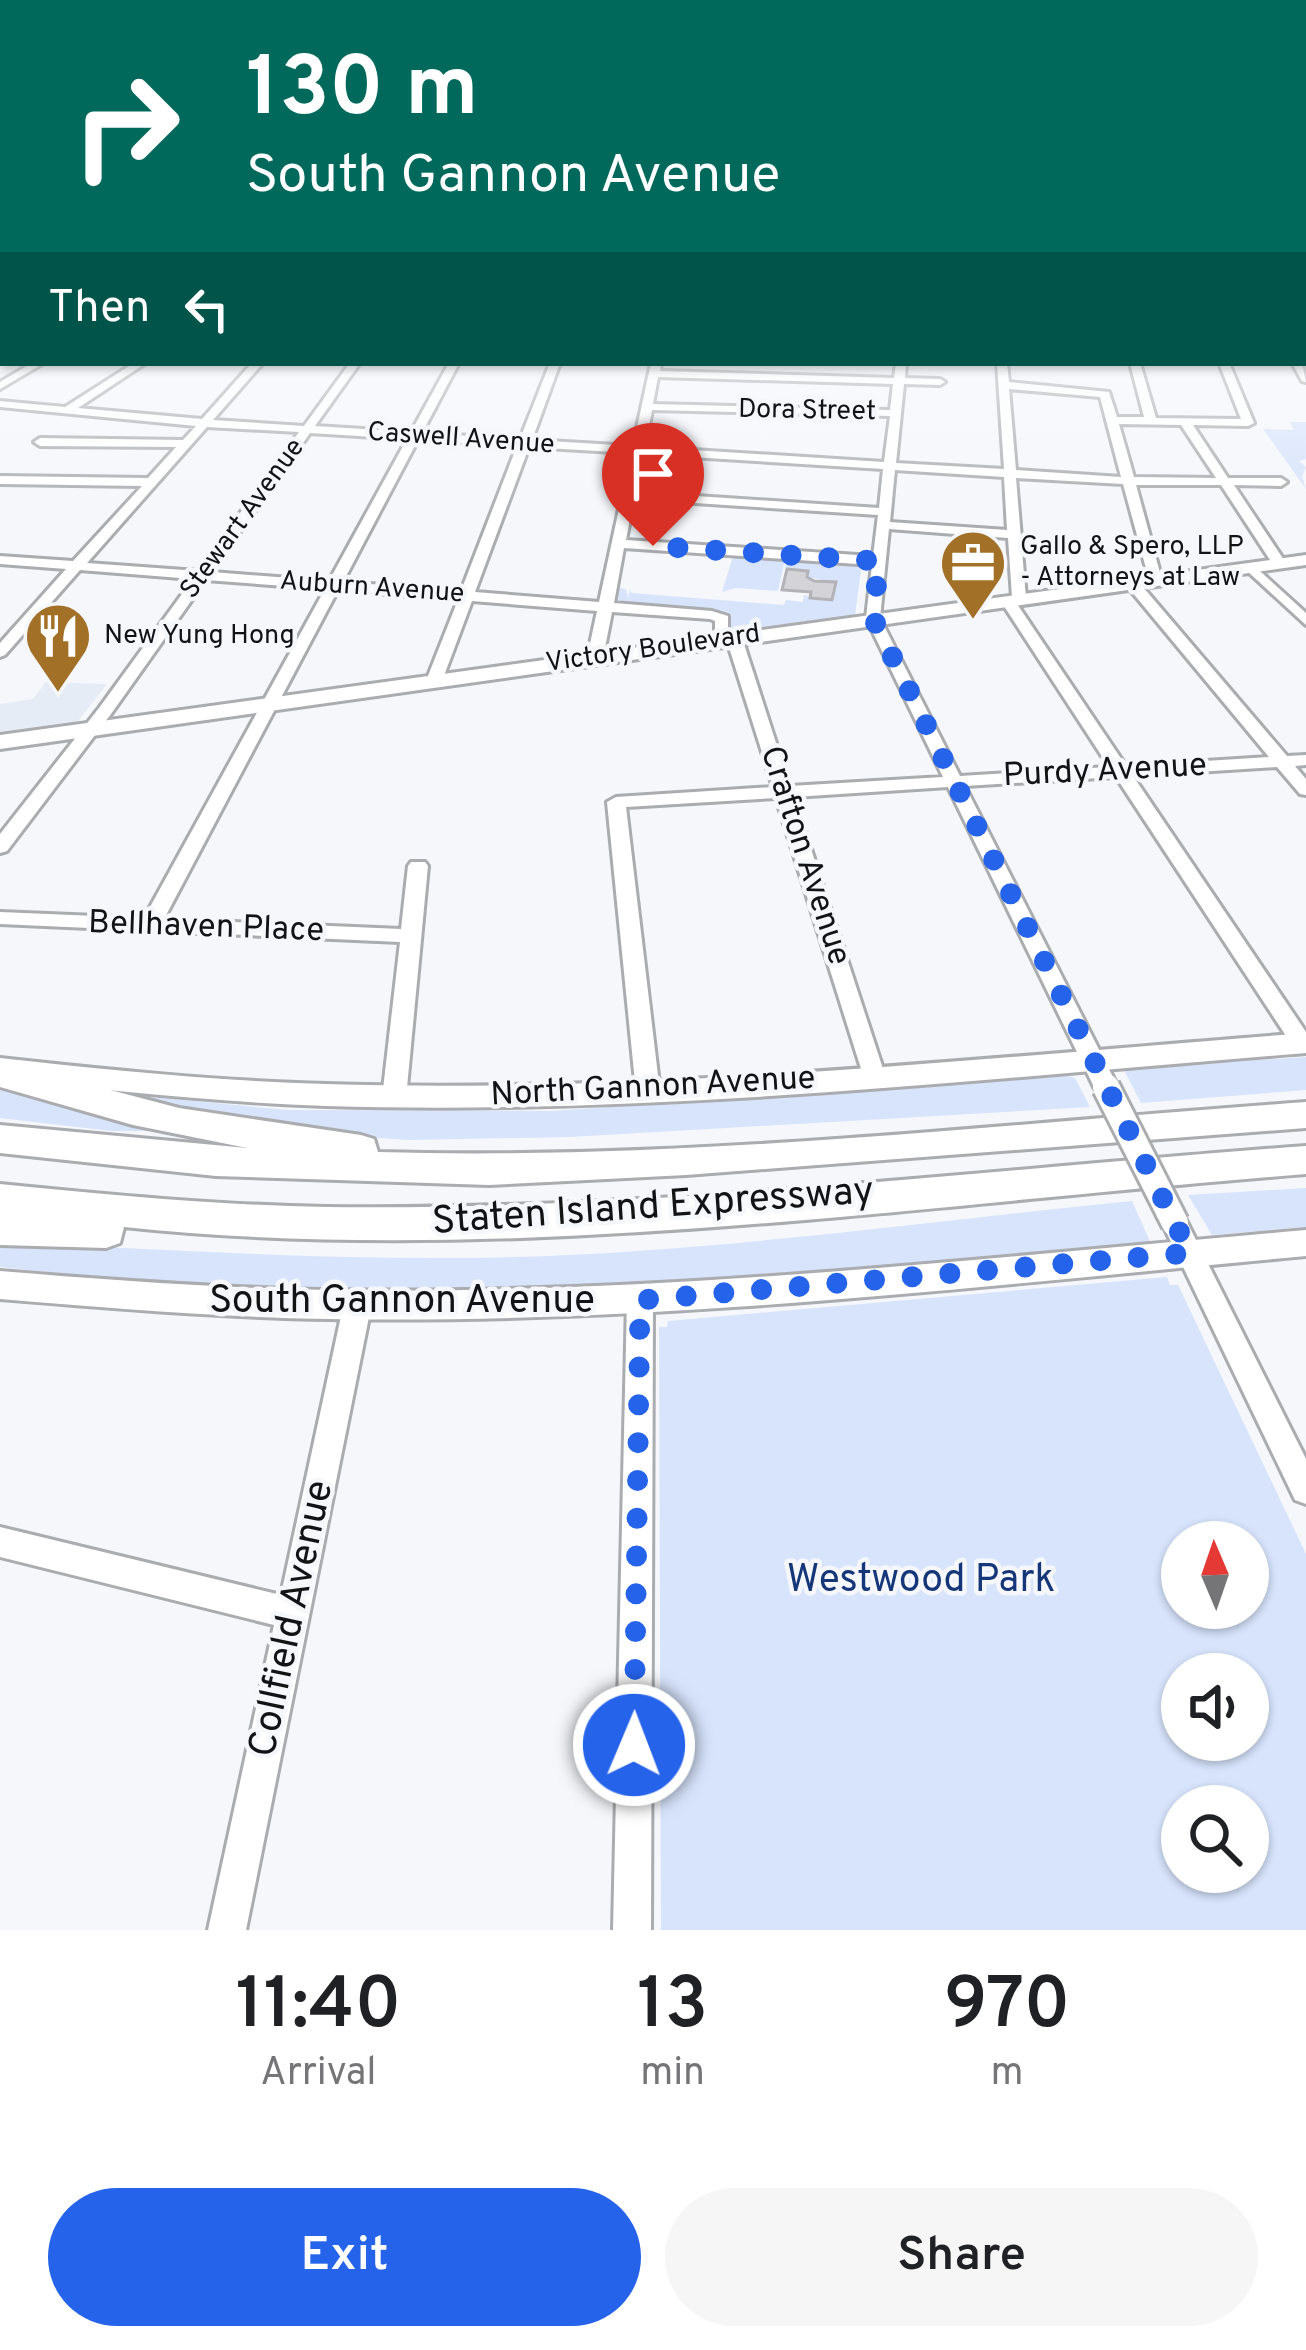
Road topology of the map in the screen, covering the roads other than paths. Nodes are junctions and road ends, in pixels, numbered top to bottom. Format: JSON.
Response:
{"nodes":[{"id":1,"x":34,"y":366,"type":"edge"},
{"id":2,"x":136,"y":366,"type":"edge"},
{"id":3,"x":255,"y":366,"type":"edge"},
{"id":4,"x":354,"y":366,"type":"edge"},
{"id":5,"x":452,"y":366,"type":"edge"},
{"id":6,"x":554,"y":366,"type":"edge"},
{"id":7,"x":799,"y":366,"type":"edge"},
{"id":8,"x":901,"y":366,"type":"edge"},
{"id":9,"x":1002,"y":366,"type":"edge"},
{"id":10,"x":1137,"y":366,"type":"edge"},
{"id":11,"x":1225,"y":366,"type":"edge"},
{"id":12,"x":655,"y":368,"type":"edge"},
{"id":13,"x":795,"y":376,"type":"junction"},
{"id":14,"x":899,"y":380,"type":"junction"},
{"id":15,"x":940,"y":382,"type":"dead end"},
{"id":16,"x":1004,"y":385,"type":"junction"},
{"id":17,"x":0,"y":386,"type":"edge"},
{"id":18,"x":0,"y":404,"type":"edge"},
{"id":19,"x":647,"y":407,"type":"junction"},
{"id":20,"x":67,"y":410,"type":"junction"},
{"id":21,"x":895,"y":413,"type":"junction"},
{"id":22,"x":1113,"y":420,"type":"junction"},
{"id":23,"x":1151,"y":421,"type":"junction"},
{"id":24,"x":1185,"y":422,"type":"junction"},
{"id":25,"x":205,"y":423,"type":"junction"},
{"id":26,"x":308,"y":429,"type":"junction"},
{"id":27,"x":414,"y":436,"type":"junction"},
{"id":28,"x":40,"y":442,"type":"dead end"},
{"id":29,"x":525,"y":443,"type":"junction"},
{"id":30,"x":186,"y":444,"type":"junction"},
{"id":31,"x":639,"y":450,"type":"junction"},
{"id":32,"x":890,"y":466,"type":"junction"},
{"id":33,"x":1010,"y":473,"type":"junction"},
{"id":34,"x":0,"y":480,"type":"edge"},
{"id":35,"x":1130,"y":481,"type":"junction"},
{"id":36,"x":152,"y":482,"type":"junction"},
{"id":37,"x":1224,"y":482,"type":"junction"},
{"id":38,"x":1281,"y":482,"type":"dead end"},
{"id":39,"x":629,"y":495,"type":"junction"},
{"id":40,"x":884,"y":519,"type":"junction"},
{"id":41,"x":1014,"y":534,"type":"junction"},
{"id":42,"x":618,"y":544,"type":"junction"},
{"id":43,"x":0,"y":560,"type":"edge"},
{"id":44,"x":1306,"y":560,"type":"edge"},
{"id":45,"x":879,"y":561,"type":"junction"},
{"id":46,"x":1279,"y":563,"type":"junction"},
{"id":47,"x":76,"y":566,"type":"junction"},
{"id":48,"x":1251,"y":567,"type":"junction"},
{"id":49,"x":202,"y":575,"type":"junction"},
{"id":50,"x":1155,"y":580,"type":"junction"},
{"id":51,"x":1132,"y":583,"type":"junction"},
{"id":52,"x":332,"y":585,"type":"junction"},
{"id":53,"x":466,"y":596,"type":"junction"},
{"id":54,"x":1013,"y":599,"type":"junction"},
{"id":55,"x":604,"y":608,"type":"junction"},
{"id":56,"x":873,"y":618,"type":"junction"},
{"id":57,"x":1306,"y":621,"type":"edge"},
{"id":58,"x":0,"y":628,"type":"edge"},
{"id":59,"x":20,"y":629,"type":"junction"},
{"id":60,"x":727,"y":639,"type":"junction"},
{"id":61,"x":0,"y":652,"type":"edge"},
{"id":62,"x":595,"y":658,"type":"junction"},
{"id":63,"x":434,"y":681,"type":"junction"},
{"id":64,"x":269,"y":704,"type":"junction"},
{"id":65,"x":88,"y":730,"type":"junction"},
{"id":66,"x":0,"y":742,"type":"edge"},
{"id":67,"x":1306,"y":760,"type":"edge"},
{"id":68,"x":1282,"y":762,"type":"junction"},
{"id":69,"x":1120,"y":771,"type":"junction"},
{"id":70,"x":954,"y":780,"type":"junction"},
{"id":71,"x":783,"y":790,"type":"junction"},
{"id":72,"x":1306,"y":790,"type":"edge"},
{"id":73,"x":0,"y":847,"type":"edge"},
{"id":74,"x":418,"y":866,"type":"dead end"},
{"id":75,"x":0,"y":918,"type":"edge"},
{"id":76,"x":150,"y":926,"type":"junction"},
{"id":77,"x":412,"y":936,"type":"junction"},
{"id":78,"x":1304,"y":1043,"type":"edge"},
{"id":79,"x":1092,"y":1059,"type":"junction"},
{"id":80,"x":0,"y":1071,"type":"edge"},
{"id":81,"x":874,"y":1075,"type":"junction"},
{"id":82,"x":648,"y":1092,"type":"junction"},
{"id":83,"x":394,"y":1098,"type":"junction"},
{"id":84,"x":1306,"y":1115,"type":"edge"},
{"id":85,"x":0,"y":1139,"type":"edge"},
{"id":86,"x":1306,"y":1160,"type":"edge"},
{"id":87,"x":554,"y":1168,"type":"junction"},
{"id":88,"x":0,"y":1199,"type":"edge"},
{"id":89,"x":311,"y":1225,"type":"junction"},
{"id":90,"x":0,"y":1229,"type":"edge"},
{"id":91,"x":1182,"y":1238,"type":"junction"},
{"id":92,"x":1306,"y":1243,"type":"edge"},
{"id":93,"x":0,"y":1285,"type":"edge"},
{"id":94,"x":640,"y":1300,"type":"junction"},
{"id":95,"x":357,"y":1307,"type":"junction"},
{"id":96,"x":1306,"y":1490,"type":"edge"},
{"id":97,"x":0,"y":1542,"type":"edge"},
{"id":98,"x":294,"y":1614,"type":"junction"},
{"id":99,"x":227,"y":1930,"type":"edge"},
{"id":100,"x":632,"y":1930,"type":"edge"}],
"edges":[{"from":1,"to":17,"type":"street"},
{"from":2,"to":20,"type":"street"},
{"from":3,"to":25,"type":"street"},
{"from":4,"to":26,"type":"street","name":"Stewart Avenue"},
{"from":5,"to":27,"type":"street"},
{"from":6,"to":29,"type":"street"},
{"from":7,"to":13,"type":"street"},
{"from":8,"to":14,"type":"street"},
{"from":9,"to":16,"type":"street"},
{"from":10,"to":23,"type":"street"},
{"from":11,"to":24,"type":"street"},
{"from":12,"to":13,"type":"street"},
{"from":12,"to":19,"type":"street"},
{"from":13,"to":14,"type":"street"},
{"from":14,"to":15,"type":"street"},
{"from":14,"to":21,"type":"street"},
{"from":16,"to":22,"type":"street"},
{"from":16,"to":33,"type":"street"},
{"from":18,"to":20,"type":"street","name":"Caswell Avenue"},
{"from":19,"to":21,"type":"street","name":"Dora Street"},
{"from":19,"to":31,"type":"street"},
{"from":20,"to":25,"type":"street","name":"Caswell Avenue"},
{"from":21,"to":32,"type":"street"},
{"from":22,"to":23,"type":"street"},
{"from":22,"to":35,"type":"street"},
{"from":23,"to":24,"type":"street"},
{"from":24,"to":37,"type":"street"},
{"from":25,"to":26,"type":"street","name":"Caswell Avenue"},
{"from":25,"to":30,"type":"street"},
{"from":26,"to":27,"type":"street","name":"Caswell Avenue"},
{"from":26,"to":49,"type":"street","name":"Stewart Avenue"},
{"from":27,"to":29,"type":"street","name":"Caswell Avenue"},
{"from":27,"to":52,"type":"street"},
{"from":28,"to":30,"type":"street"},
{"from":29,"to":31,"type":"street","name":"Caswell Avenue"},
{"from":29,"to":53,"type":"street"},
{"from":30,"to":36,"type":"street"},
{"from":31,"to":32,"type":"street","name":"Caswell Avenue"},
{"from":31,"to":39,"type":"street"},
{"from":32,"to":33,"type":"street","name":"Caswell Avenue"},
{"from":32,"to":40,"type":"street"},
{"from":33,"to":35,"type":"street","name":"Caswell Avenue"},
{"from":33,"to":41,"type":"street"},
{"from":34,"to":36,"type":"street"},
{"from":35,"to":37,"type":"street","name":"Caswell Avenue"},
{"from":35,"to":50,"type":"street"},
{"from":36,"to":47,"type":"street"},
{"from":37,"to":38,"type":"street","name":"Caswell Avenue"},
{"from":37,"to":46,"type":"street"},
{"from":39,"to":40,"type":"street"},
{"from":39,"to":42,"type":"street"},
{"from":40,"to":41,"type":"street"},
{"from":40,"to":45,"type":"street"},
{"from":41,"to":54,"type":"street"},
{"from":42,"to":45,"type":"street"},
{"from":42,"to":55,"type":"street"},
{"from":43,"to":47,"type":"street","name":"Auburn Avenue"},
{"from":44,"to":46,"type":"main road","name":"Victory Boulevard"},
{"from":45,"to":56,"type":"street"},
{"from":46,"to":48,"type":"main road","name":"Victory Boulevard"},
{"from":47,"to":49,"type":"street","name":"Auburn Avenue"},
{"from":47,"to":59,"type":"street"},
{"from":48,"to":50,"type":"main road","name":"Victory Boulevard"},
{"from":48,"to":57,"type":"street"},
{"from":49,"to":52,"type":"street","name":"Auburn Avenue"},
{"from":49,"to":65,"type":"street","name":"Stewart Avenue"},
{"from":50,"to":51,"type":"main road","name":"Victory Boulevard"},
{"from":51,"to":54,"type":"main road","name":"Victory Boulevard"},
{"from":51,"to":68,"type":"street"},
{"from":52,"to":53,"type":"street","name":"Auburn Avenue"},
{"from":52,"to":64,"type":"street"},
{"from":53,"to":55,"type":"street","name":"Auburn Avenue"},
{"from":53,"to":63,"type":"street"},
{"from":54,"to":56,"type":"main road","name":"Victory Boulevard"},
{"from":54,"to":69,"type":"street"},
{"from":55,"to":60,"type":"street","name":"Auburn Avenue"},
{"from":55,"to":62,"type":"street"},
{"from":56,"to":60,"type":"main road","name":"Victory Boulevard"},
{"from":56,"to":70,"type":"street"},
{"from":58,"to":59,"type":"street"},
{"from":59,"to":61,"type":"street"},
{"from":60,"to":62,"type":"main road","name":"Victory Boulevard"},
{"from":60,"to":71,"type":"street","name":"Crafton Avenue"},
{"from":62,"to":63,"type":"main road","name":"Victory Boulevard"},
{"from":63,"to":64,"type":"main road","name":"Victory Boulevard"},
{"from":64,"to":65,"type":"main road","name":"Victory Boulevard"},
{"from":64,"to":76,"type":"street"},
{"from":65,"to":66,"type":"main road","name":"Victory Boulevard"},
{"from":65,"to":73,"type":"street","name":"Stewart Avenue"},
{"from":67,"to":68,"type":"street","name":"Purdy Avenue"},
{"from":68,"to":69,"type":"street","name":"Purdy Avenue"},
{"from":68,"to":72,"type":"street"},
{"from":69,"to":70,"type":"street","name":"Purdy Avenue"},
{"from":69,"to":78,"type":"street"},
{"from":70,"to":71,"type":"street","name":"Purdy Avenue"},
{"from":70,"to":79,"type":"street"},
{"from":71,"to":81,"type":"street","name":"Crafton Avenue"},
{"from":71,"to":82,"type":"street","name":"Purdy Avenue"},
{"from":74,"to":77,"type":"street"},
{"from":75,"to":76,"type":"street","name":"Bellhaven Place"},
{"from":76,"to":77,"type":"street","name":"Bellhaven Place"},
{"from":77,"to":83,"type":"street"},
{"from":78,"to":79,"type":"main road","name":"North Gannon Avenue"},
{"from":79,"to":81,"type":"main road","name":"North Gannon Avenue"},
{"from":79,"to":91,"type":"street","bridge":true},
{"from":80,"to":83,"type":"main road","name":"North Gannon Avenue"},
{"from":80,"to":87,"type":"highway"},
{"from":81,"to":82,"type":"main road","name":"North Gannon Avenue"},
{"from":82,"to":83,"type":"main road","name":"North Gannon Avenue"},
{"from":84,"to":87,"type":"highway","name":"Staten Island Expressway"},
{"from":85,"to":87,"type":"highway","name":"Staten Island Expressway"},
{"from":86,"to":89,"type":"highway","name":"Staten Island Expressway"},
{"from":88,"to":89,"type":"highway","name":"Staten Island Expressway"},
{"from":89,"to":90,"type":"highway"},
{"from":91,"to":92,"type":"main road","name":"South Gannon Avenue"},
{"from":91,"to":94,"type":"main road","name":"South Gannon Avenue"},
{"from":91,"to":96,"type":"street"},
{"from":93,"to":95,"type":"main road","name":"South Gannon Avenue"},
{"from":94,"to":95,"type":"main road","name":"South Gannon Avenue"},
{"from":94,"to":100,"type":"street"},
{"from":95,"to":98,"type":"street","name":"Collfield Avenue"},
{"from":97,"to":98,"type":"street"},
{"from":98,"to":99,"type":"street","name":"Collfield Avenue"}]}
